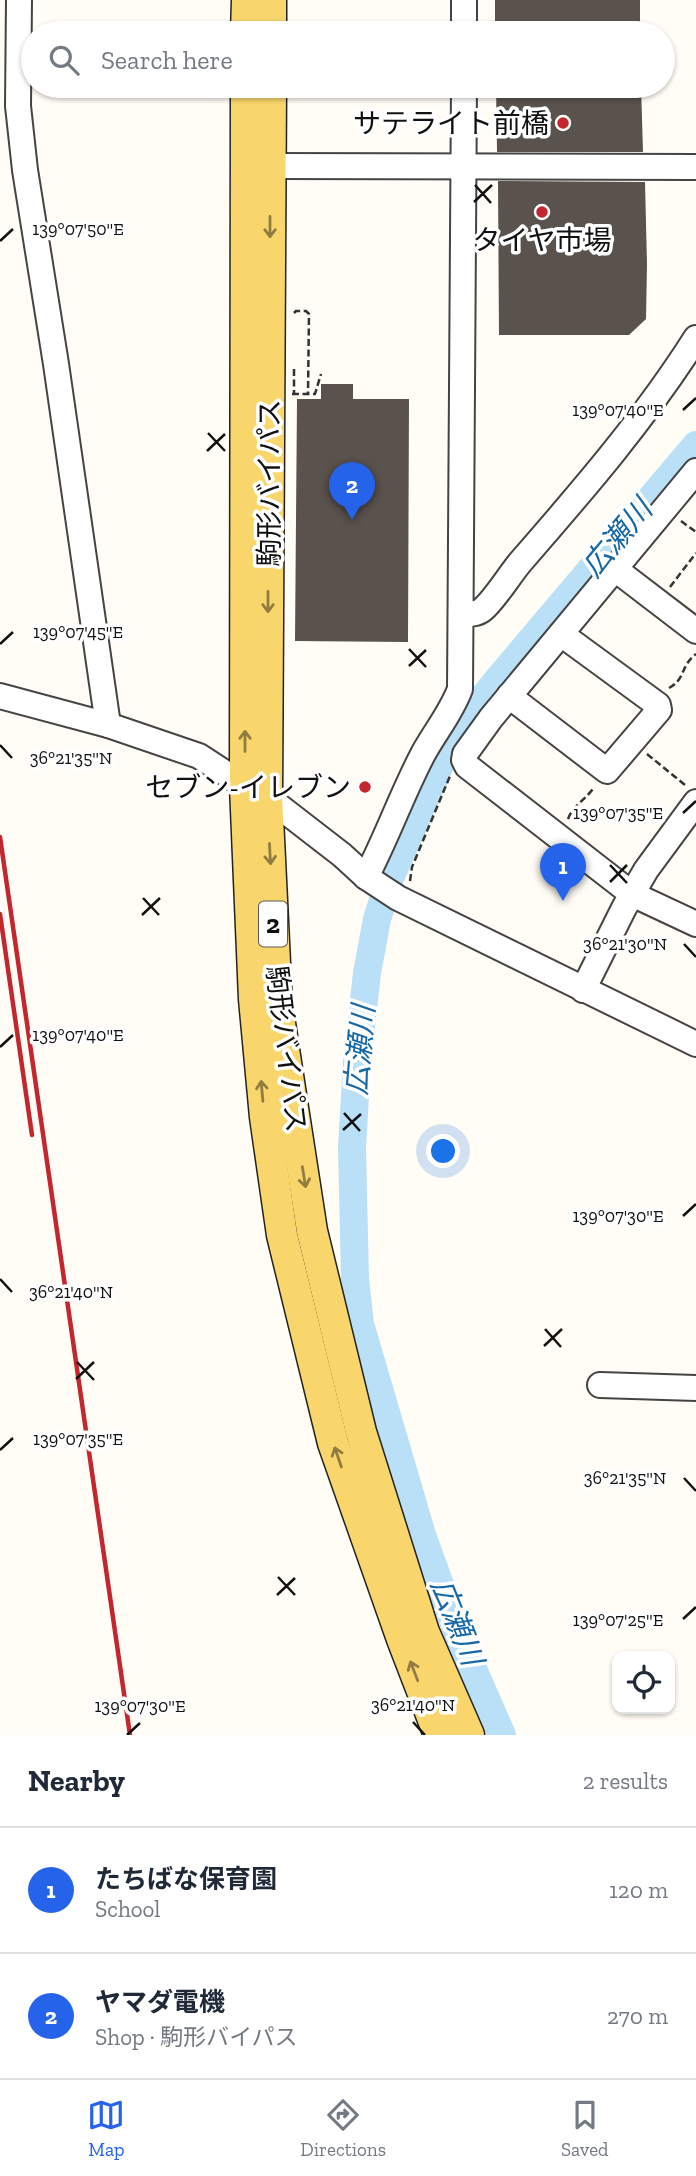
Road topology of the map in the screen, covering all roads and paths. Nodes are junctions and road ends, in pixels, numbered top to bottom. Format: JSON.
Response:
{"nodes":[{"id":1,"x":19,"y":0,"type":"edge"},
{"id":2,"x":247,"y":0,"type":"edge"},
{"id":3,"x":271,"y":0,"type":"edge"},
{"id":4,"x":464,"y":0,"type":"edge"},
{"id":5,"x":246,"y":21,"type":"edge"},
{"id":6,"x":271,"y":21,"type":"edge"},
{"id":7,"x":464,"y":21,"type":"edge"},
{"id":8,"x":246,"y":98,"type":"edge"},
{"id":9,"x":271,"y":98,"type":"edge"},
{"id":10,"x":464,"y":98,"type":"edge"},
{"id":11,"x":271,"y":119,"type":"junction"},
{"id":12,"x":271,"y":166,"type":"junction"},
{"id":13,"x":464,"y":166,"type":"junction"},
{"id":14,"x":696,"y":167,"type":"edge"},
{"id":15,"x":260,"y":197,"type":"dead end"},
{"id":16,"x":294,"y":313,"type":"dead end"},
{"id":17,"x":696,"y":338,"type":"edge"},
{"id":18,"x":294,"y":367,"type":"dead end"},
{"id":19,"x":321,"y":374,"type":"dead end"},
{"id":20,"x":282,"y":394,"type":"dead end"},
{"id":21,"x":294,"y":394,"type":"junction"},
{"id":22,"x":308,"y":394,"type":"junction"},
{"id":23,"x":696,"y":471,"type":"edge"},
{"id":24,"x":696,"y":553,"type":"edge"},
{"id":25,"x":615,"y":569,"type":"junction"},
{"id":26,"x":512,"y":572,"type":"junction"},
{"id":27,"x":463,"y":576,"type":"junction"},
{"id":28,"x":658,"y":601,"type":"junction"},
{"id":29,"x":462,"y":614,"type":"junction"},
{"id":30,"x":696,"y":631,"type":"edge"},
{"id":31,"x":561,"y":634,"type":"junction"},
{"id":32,"x":0,"y":696,"type":"edge"},
{"id":33,"x":509,"y":696,"type":"junction"},
{"id":34,"x":108,"y":725,"type":"junction"},
{"id":35,"x":632,"y":742,"type":"junction"},
{"id":36,"x":464,"y":760,"type":"junction"},
{"id":37,"x":256,"y":791,"type":"junction"},
{"id":38,"x":691,"y":793,"type":"edge"},
{"id":39,"x":371,"y":879,"type":"junction"},
{"id":40,"x":632,"y":894,"type":"junction"},
{"id":41,"x":400,"y":899,"type":"junction"},
{"id":42,"x":696,"y":924,"type":"edge"},
{"id":43,"x":583,"y":990,"type":"junction"},
{"id":44,"x":696,"y":1044,"type":"edge"},
{"id":45,"x":600,"y":1385,"type":"dead end"},
{"id":46,"x":696,"y":1388,"type":"edge"},
{"id":47,"x":439,"y":1735,"type":"edge"},
{"id":48,"x":468,"y":1735,"type":"edge"}],
"edges":[{"from":1,"to":34,"type":"street"},
{"from":2,"to":5,"type":"main road"},
{"from":3,"to":6,"type":"main road"},
{"from":4,"to":7,"type":"street"},
{"from":37,"to":8,"type":"main road","name":"駒形バイパス","number":"2","one_way":true},
{"from":9,"to":11,"type":"main road","name":"駒形バイパス","number":"2"},
{"from":10,"to":13,"type":"street"},
{"from":11,"to":12,"type":"main road","name":"駒形バイパス","number":"2"},
{"from":11,"to":15,"type":"main road"},
{"from":12,"to":13,"type":"street"},
{"from":12,"to":37,"type":"main road","name":"駒形バイパス","number":"2","one_way":true},
{"from":13,"to":14,"type":"street"},
{"from":13,"to":27,"type":"street"},
{"from":16,"to":22,"type":"path"},
{"from":17,"to":26,"type":"street"},
{"from":18,"to":21,"type":"path"},
{"from":19,"to":22,"type":"path"},
{"from":20,"to":21,"type":"path"},
{"from":21,"to":22,"type":"path"},
{"from":23,"to":25,"type":"street"},
{"from":24,"to":28,"type":"path"},
{"from":25,"to":28,"type":"street"},
{"from":25,"to":31,"type":"street"},
{"from":26,"to":27,"type":"street"},
{"from":26,"to":29,"type":"street"},
{"from":27,"to":29,"type":"street"},
{"from":28,"to":30,"type":"street"},
{"from":29,"to":39,"type":"street"},
{"from":31,"to":33,"type":"street"},
{"from":31,"to":35,"type":"street"},
{"from":32,"to":34,"type":"street"},
{"from":33,"to":35,"type":"street"},
{"from":33,"to":36,"type":"street"},
{"from":34,"to":37,"type":"street"},
{"from":35,"to":38,"type":"path"},
{"from":36,"to":40,"type":"street"},
{"from":36,"to":41,"type":"path"},
{"from":37,"to":39,"type":"street"},
{"from":47,"to":37,"type":"main road","name":"駒形バイパス","number":"2","one_way":true},
{"from":37,"to":48,"type":"main road","name":"駒形バイパス","number":"2","one_way":true},
{"from":38,"to":40,"type":"street"},
{"from":39,"to":41,"type":"street"},
{"from":40,"to":42,"type":"street"},
{"from":40,"to":43,"type":"street"},
{"from":41,"to":43,"type":"street"},
{"from":43,"to":44,"type":"street"},
{"from":45,"to":46,"type":"street"}]}
